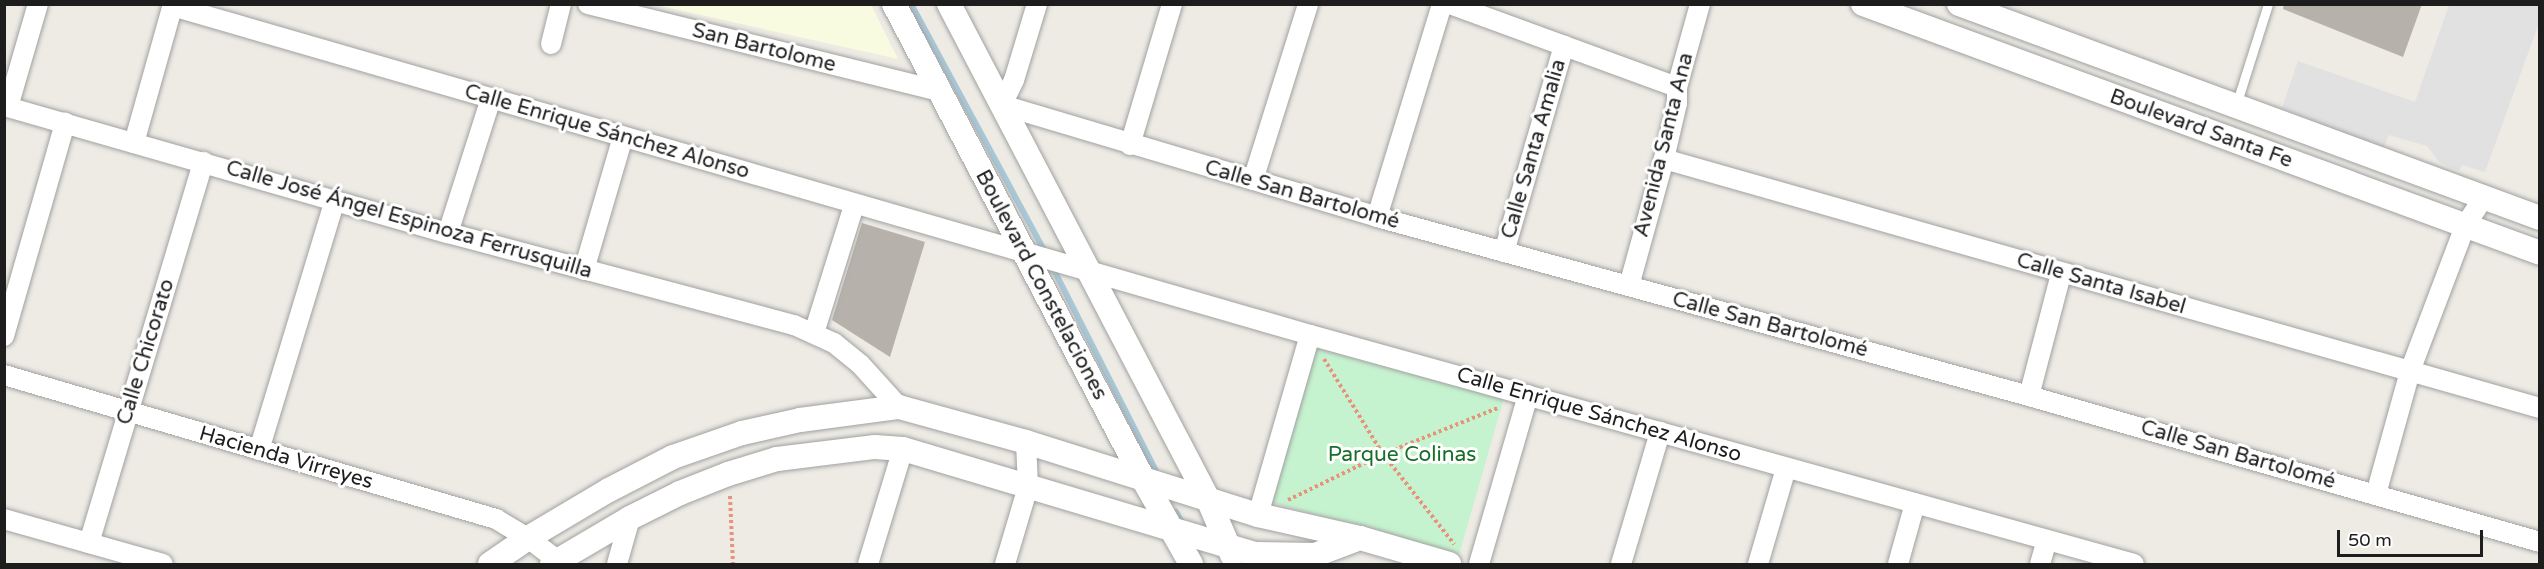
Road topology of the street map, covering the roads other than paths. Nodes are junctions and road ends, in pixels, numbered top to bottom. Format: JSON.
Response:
{"nodes":[{"id":1,"x":38,"y":4,"type":"edge"},
{"id":2,"x":561,"y":4,"type":"edge"},
{"id":3,"x":588,"y":4,"type":"edge"},
{"id":4,"x":894,"y":4,"type":"edge"},
{"id":5,"x":949,"y":4,"type":"edge"},
{"id":6,"x":1037,"y":4,"type":"edge"},
{"id":7,"x":1172,"y":4,"type":"edge"},
{"id":8,"x":1308,"y":4,"type":"edge"},
{"id":9,"x":1442,"y":4,"type":"edge"},
{"id":10,"x":1450,"y":4,"type":"edge"},
{"id":11,"x":1700,"y":4,"type":"edge"},
{"id":12,"x":1863,"y":4,"type":"edge"},
{"id":13,"x":1959,"y":4,"type":"edge"},
{"id":14,"x":2268,"y":4,"type":"edge"},
{"id":15,"x":173,"y":5,"type":"edge"},
{"id":16,"x":551,"y":44,"type":"dead end"},
{"id":17,"x":1564,"y":46,"type":"junction"},
{"id":18,"x":1677,"y":87,"type":"junction"},
{"id":19,"x":939,"y":91,"type":"junction"},
{"id":20,"x":491,"y":98,"type":"junction"},
{"id":21,"x":1002,"y":105,"type":"junction"},
{"id":22,"x":2235,"y":105,"type":"junction"},
{"id":23,"x":6,"y":107,"type":"edge"},
{"id":24,"x":65,"y":123,"type":"junction"},
{"id":25,"x":623,"y":137,"type":"junction"},
{"id":26,"x":134,"y":143,"type":"junction"},
{"id":27,"x":1130,"y":145,"type":"junction"},
{"id":28,"x":1664,"y":159,"type":"junction"},
{"id":29,"x":202,"y":162,"type":"junction"},
{"id":30,"x":1254,"y":180,"type":"junction"},
{"id":31,"x":2483,"y":198,"type":"junction"},
{"id":32,"x":335,"y":200,"type":"junction"},
{"id":33,"x":854,"y":205,"type":"junction"},
{"id":34,"x":1377,"y":217,"type":"junction"},
{"id":35,"x":2540,"y":218,"type":"edge"},
{"id":36,"x":2465,"y":226,"type":"junction"},
{"id":37,"x":448,"y":233,"type":"junction"},
{"id":38,"x":1504,"y":252,"type":"junction"},
{"id":39,"x":2540,"y":253,"type":"edge"},
{"id":40,"x":1032,"y":254,"type":"junction"},
{"id":41,"x":1076,"y":266,"type":"junction"},
{"id":42,"x":584,"y":270,"type":"junction"},
{"id":43,"x":2061,"y":274,"type":"junction"},
{"id":44,"x":1629,"y":286,"type":"junction"},
{"id":45,"x":814,"y":333,"type":"junction"},
{"id":46,"x":1310,"y":335,"type":"junction"},
{"id":47,"x":4,"y":336,"type":"edge"},
{"id":48,"x":2410,"y":371,"type":"junction"},
{"id":49,"x":4,"y":375,"type":"edge"},
{"id":50,"x":1528,"y":395,"type":"junction"},
{"id":51,"x":2029,"y":396,"type":"junction"},
{"id":52,"x":899,"y":407,"type":"junction"},
{"id":53,"x":2540,"y":408,"type":"edge"},
{"id":54,"x":128,"y":412,"type":"junction"},
{"id":55,"x":1660,"y":432,"type":"junction"},
{"id":56,"x":1026,"y":442,"type":"junction"},
{"id":57,"x":903,"y":449,"type":"junction"},
{"id":58,"x":259,"y":450,"type":"junction"},
{"id":59,"x":1786,"y":468,"type":"junction"},
{"id":60,"x":1142,"y":477,"type":"junction"},
{"id":61,"x":1028,"y":487,"type":"junction"},
{"id":62,"x":2376,"y":494,"type":"junction"},
{"id":63,"x":1208,"y":499,"type":"junction"},
{"id":64,"x":1915,"y":503,"type":"junction"},
{"id":65,"x":1258,"y":515,"type":"junction"},
{"id":66,"x":630,"y":518,"type":"junction"},
{"id":67,"x":4,"y":519,"type":"edge"},
{"id":68,"x":1173,"y":530,"type":"junction"},
{"id":69,"x":528,"y":538,"type":"junction"},
{"id":70,"x":1360,"y":538,"type":"junction"},
{"id":71,"x":2047,"y":540,"type":"junction"},
{"id":72,"x":2540,"y":542,"type":"edge"},
{"id":73,"x":89,"y":543,"type":"junction"},
{"id":74,"x":1233,"y":555,"type":"edge"},
{"id":75,"x":1453,"y":555,"type":"edge"},
{"id":76,"x":554,"y":562,"type":"edge"},
{"id":77,"x":162,"y":564,"type":"edge"},
{"id":78,"x":490,"y":564,"type":"edge"},
{"id":79,"x":617,"y":564,"type":"edge"},
{"id":80,"x":868,"y":564,"type":"edge"},
{"id":81,"x":1005,"y":564,"type":"edge"},
{"id":82,"x":1191,"y":564,"type":"edge"},
{"id":83,"x":1270,"y":564,"type":"edge"},
{"id":84,"x":1479,"y":564,"type":"edge"},
{"id":85,"x":1622,"y":564,"type":"edge"},
{"id":86,"x":1758,"y":564,"type":"edge"},
{"id":87,"x":1898,"y":564,"type":"edge"},
{"id":88,"x":2040,"y":564,"type":"edge"},
{"id":89,"x":2134,"y":564,"type":"edge"}],
"edges":[{"from":1,"to":23,"type":"street"},
{"from":2,"to":16,"type":"street"},
{"from":3,"to":19,"type":"street","name":"San Bartolome"},
{"from":4,"to":19,"type":"street","name":"Boulevard Constelaciones"},
{"from":5,"to":21,"type":"street"},
{"from":6,"to":21,"type":"street"},
{"from":7,"to":27,"type":"street"},
{"from":8,"to":30,"type":"street"},
{"from":9,"to":34,"type":"street"},
{"from":10,"to":17,"type":"street"},
{"from":11,"to":18,"type":"street","name":"Avenida Santa Ana"},
{"from":12,"to":36,"type":"street","name":"Boulevard Santa Fe"},
{"from":13,"to":22,"type":"street","name":"Boulevard Santa Fe"},
{"from":14,"to":22,"type":"lane"},
{"from":15,"to":20,"type":"street","name":"Calle Enrique Sánchez Alonso"},
{"from":15,"to":26,"type":"street"},
{"from":17,"to":18,"type":"street"},
{"from":17,"to":38,"type":"street","name":"Calle Santa Amalia"},
{"from":18,"to":28,"type":"street","name":"Avenida Santa Ana"},
{"from":19,"to":40,"type":"street","name":"Boulevard Constelaciones"},
{"from":20,"to":25,"type":"street","name":"Calle Enrique Sánchez Alonso"},
{"from":20,"to":37,"type":"street"},
{"from":21,"to":27,"type":"street","name":"Calle San Bartolomé"},
{"from":21,"to":41,"type":"street"},
{"from":22,"to":31,"type":"street","name":"Boulevard Santa Fe"},
{"from":23,"to":24,"type":"street","name":"Calle José Ángel Espinoza Ferrusquilla"},
{"from":24,"to":26,"type":"street","name":"Calle José Ángel Espinoza Ferrusquilla"},
{"from":24,"to":47,"type":"street"},
{"from":25,"to":33,"type":"street","name":"Calle Enrique Sánchez Alonso"},
{"from":25,"to":42,"type":"street"},
{"from":26,"to":29,"type":"street","name":"Calle José Ángel Espinoza Ferrusquilla"},
{"from":27,"to":30,"type":"street","name":"Calle San Bartolomé"},
{"from":28,"to":43,"type":"street","name":"Calle Santa Isabel"},
{"from":28,"to":44,"type":"street","name":"Avenida Santa Ana"},
{"from":29,"to":32,"type":"street","name":"Calle José Ángel Espinoza Ferrusquilla"},
{"from":29,"to":54,"type":"street","name":"Calle Chicorato"},
{"from":30,"to":34,"type":"street","name":"Calle San Bartolomé"},
{"from":31,"to":35,"type":"street","name":"Boulevard Santa Fe"},
{"from":31,"to":36,"type":"street"},
{"from":32,"to":37,"type":"street","name":"Calle José Ángel Espinoza Ferrusquilla"},
{"from":32,"to":58,"type":"street"},
{"from":33,"to":40,"type":"street","name":"Calle Enrique Sánchez Alonso"},
{"from":33,"to":45,"type":"street"},
{"from":34,"to":38,"type":"street","name":"Calle San Bartolomé"},
{"from":36,"to":39,"type":"street","name":"Boulevard Santa Fe"},
{"from":36,"to":48,"type":"street"},
{"from":37,"to":42,"type":"street","name":"Calle José Ángel Espinoza Ferrusquilla"},
{"from":38,"to":44,"type":"street","name":"Calle San Bartolomé"},
{"from":40,"to":41,"type":"street","name":"Calle Enrique Sánchez Alonso"},
{"from":40,"to":60,"type":"street","name":"Boulevard Constelaciones"},
{"from":41,"to":46,"type":"street","name":"Calle Enrique Sánchez Alonso"},
{"from":41,"to":63,"type":"street"},
{"from":42,"to":45,"type":"street","name":"Calle José Ángel Espinoza Ferrusquilla"},
{"from":43,"to":48,"type":"street","name":"Calle Santa Isabel"},
{"from":43,"to":51,"type":"street"},
{"from":44,"to":51,"type":"street","name":"Calle San Bartolomé"},
{"from":45,"to":52,"type":"street","name":"Calle José Ángel Espinoza Ferrusquilla"},
{"from":46,"to":50,"type":"street","name":"Calle Enrique Sánchez Alonso"},
{"from":46,"to":65,"type":"street"},
{"from":48,"to":53,"type":"street","name":"Calle Santa Isabel"},
{"from":48,"to":62,"type":"street"},
{"from":49,"to":54,"type":"street","name":"Hacienda Virreyes"},
{"from":50,"to":55,"type":"street","name":"Calle Enrique Sánchez Alonso"},
{"from":50,"to":84,"type":"street"},
{"from":51,"to":62,"type":"street","name":"Calle San Bartolomé"},
{"from":52,"to":56,"type":"street"},
{"from":52,"to":69,"type":"street"},
{"from":54,"to":58,"type":"street","name":"Hacienda Virreyes"},
{"from":54,"to":73,"type":"street","name":"Calle Chicorato"},
{"from":55,"to":59,"type":"street","name":"Calle Enrique Sánchez Alonso"},
{"from":55,"to":85,"type":"street"},
{"from":56,"to":60,"type":"street"},
{"from":56,"to":61,"type":"street"},
{"from":57,"to":61,"type":"street"},
{"from":57,"to":66,"type":"street"},
{"from":57,"to":80,"type":"street"},
{"from":58,"to":69,"type":"street","name":"Hacienda Virreyes"},
{"from":59,"to":64,"type":"street","name":"Calle Enrique Sánchez Alonso"},
{"from":59,"to":86,"type":"street"},
{"from":60,"to":63,"type":"street"},
{"from":60,"to":68,"type":"street","name":"Boulevard Constelaciones"},
{"from":61,"to":68,"type":"street"},
{"from":61,"to":81,"type":"street"},
{"from":62,"to":72,"type":"street","name":"Calle San Bartolomé"},
{"from":63,"to":65,"type":"street"},
{"from":63,"to":74,"type":"street"},
{"from":64,"to":71,"type":"street","name":"Calle Enrique Sánchez Alonso"},
{"from":64,"to":87,"type":"street"},
{"from":65,"to":70,"type":"street"},
{"from":66,"to":76,"type":"street"},
{"from":66,"to":79,"type":"street"},
{"from":67,"to":73,"type":"street"},
{"from":68,"to":74,"type":"street"},
{"from":68,"to":82,"type":"street","name":"Boulevard Constelaciones"},
{"from":69,"to":76,"type":"street","name":"Hacienda Virreyes"},
{"from":69,"to":78,"type":"street"},
{"from":70,"to":74,"type":"street"},
{"from":70,"to":75,"type":"street"},
{"from":71,"to":88,"type":"street"},
{"from":71,"to":89,"type":"street","name":"Calle Enrique Sánchez Alonso"},
{"from":73,"to":77,"type":"street"},
{"from":74,"to":83,"type":"street"}]}
